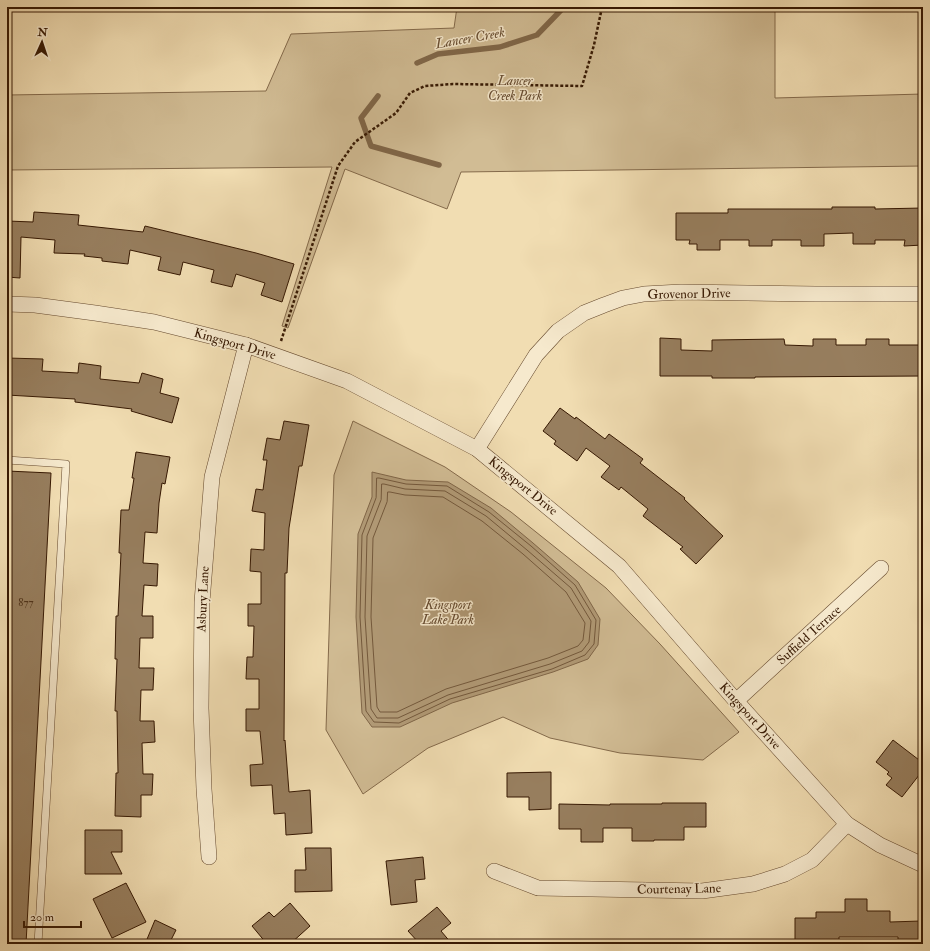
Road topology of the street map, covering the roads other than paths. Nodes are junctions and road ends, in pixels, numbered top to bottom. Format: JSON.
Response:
{"nodes":[{"id":1,"x":923,"y":294,"type":"edge"},
{"id":2,"x":7,"y":304,"type":"edge"},
{"id":3,"x":246,"y":345,"type":"junction"},
{"id":4,"x":477,"y":449,"type":"junction"},
{"id":5,"x":7,"y":460,"type":"edge"},
{"id":6,"x":881,"y":568,"type":"dead end"},
{"id":7,"x":736,"y":702,"type":"junction"},
{"id":8,"x":847,"y":824,"type":"junction"},
{"id":9,"x":209,"y":857,"type":"dead end"},
{"id":10,"x":923,"y":865,"type":"edge"},
{"id":11,"x":494,"y":871,"type":"dead end"},
{"id":12,"x":38,"y":944,"type":"edge"}],
"edges":[{"from":1,"to":4,"type":"street","name":"Grovenor Drive"},
{"from":2,"to":3,"type":"street","name":"Kingsport Drive"},
{"from":3,"to":4,"type":"street","name":"Kingsport Drive"},
{"from":3,"to":9,"type":"street","name":"Asbury Lane"},
{"from":4,"to":7,"type":"street","name":"Kingsport Drive"},
{"from":5,"to":12,"type":"lane"},
{"from":6,"to":7,"type":"street","name":"Suffield Terrace"},
{"from":7,"to":8,"type":"street","name":"Kingsport Drive"},
{"from":8,"to":10,"type":"street","name":"Kingsport Drive"},
{"from":8,"to":11,"type":"street","name":"Courtenay Lane"}]}
